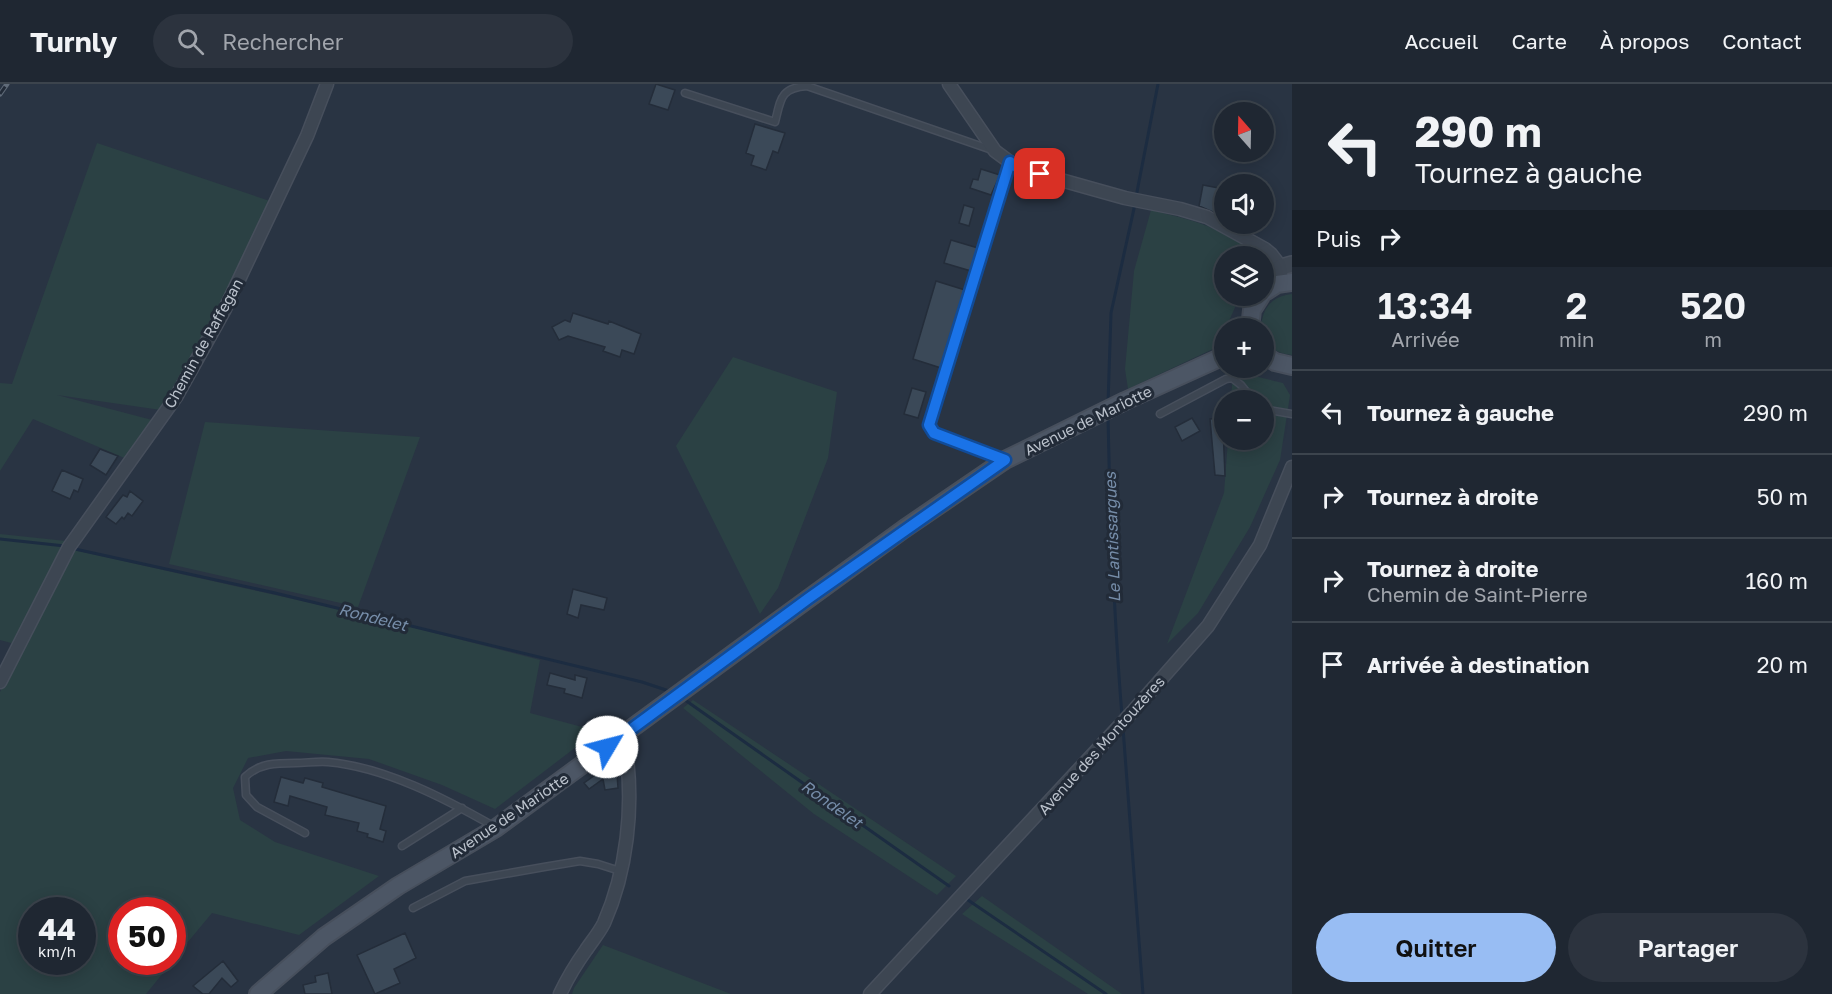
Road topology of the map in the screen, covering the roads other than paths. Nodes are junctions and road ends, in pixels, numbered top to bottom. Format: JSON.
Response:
{"nodes":[{"id":1,"x":327,"y":84,"type":"edge"},
{"id":2,"x":949,"y":84,"type":"edge"},
{"id":3,"x":685,"y":93,"type":"dead end"},
{"id":4,"x":995,"y":152,"type":"junction"},
{"id":5,"x":1010,"y":162,"type":"junction"},
{"id":6,"x":1289,"y":263,"type":"edge"},
{"id":7,"x":1274,"y":287,"type":"edge"},
{"id":8,"x":1214,"y":360,"type":"edge"},
{"id":9,"x":1274,"y":360,"type":"edge"},
{"id":10,"x":1290,"y":367,"type":"edge"},
{"id":11,"x":1245,"y":390,"type":"edge"},
{"id":12,"x":1274,"y":411,"type":"edge"},
{"id":13,"x":1160,"y":414,"type":"dead end"},
{"id":14,"x":1292,"y":414,"type":"edge"},
{"id":15,"x":1005,"y":460,"type":"junction"},
{"id":16,"x":1292,"y":467,"type":"edge"},
{"id":17,"x":0,"y":682,"type":"edge"},
{"id":18,"x":626,"y":751,"type":"dead end"},
{"id":19,"x":462,"y":808,"type":"junction"},
{"id":20,"x":496,"y":828,"type":"junction"},
{"id":21,"x":305,"y":833,"type":"dead end"},
{"id":22,"x":402,"y":846,"type":"dead end"},
{"id":23,"x":620,"y":871,"type":"junction"},
{"id":24,"x":413,"y":908,"type":"dead end"},
{"id":25,"x":258,"y":994,"type":"edge"},
{"id":26,"x":560,"y":994,"type":"edge"},
{"id":27,"x":870,"y":994,"type":"edge"}],
"edges":[{"from":1,"to":17,"type":"street","name":"Chemin de Raffegan"},
{"from":2,"to":4,"type":"street"},
{"from":3,"to":4,"type":"lane"},
{"from":4,"to":5,"type":"street"},
{"from":5,"to":6,"type":"street"},
{"from":5,"to":15,"type":"lane"},
{"from":6,"to":7,"type":"street"},
{"from":8,"to":15,"type":"main road","name":"Avenue de Mariotte"},
{"from":9,"to":10,"type":"main road"},
{"from":11,"to":13,"type":"lane"},
{"from":12,"to":14,"type":"lane"},
{"from":15,"to":20,"type":"main road","name":"Avenue de Mariotte"},
{"from":16,"to":27,"type":"street","name":"Avenue des Montouzères"},
{"from":18,"to":23,"type":"street"},
{"from":19,"to":20,"type":"lane"},
{"from":19,"to":21,"type":"lane"},
{"from":19,"to":22,"type":"lane"},
{"from":20,"to":25,"type":"main road","name":"Avenue de Mariotte"},
{"from":23,"to":24,"type":"lane"},
{"from":23,"to":26,"type":"street"}]}
